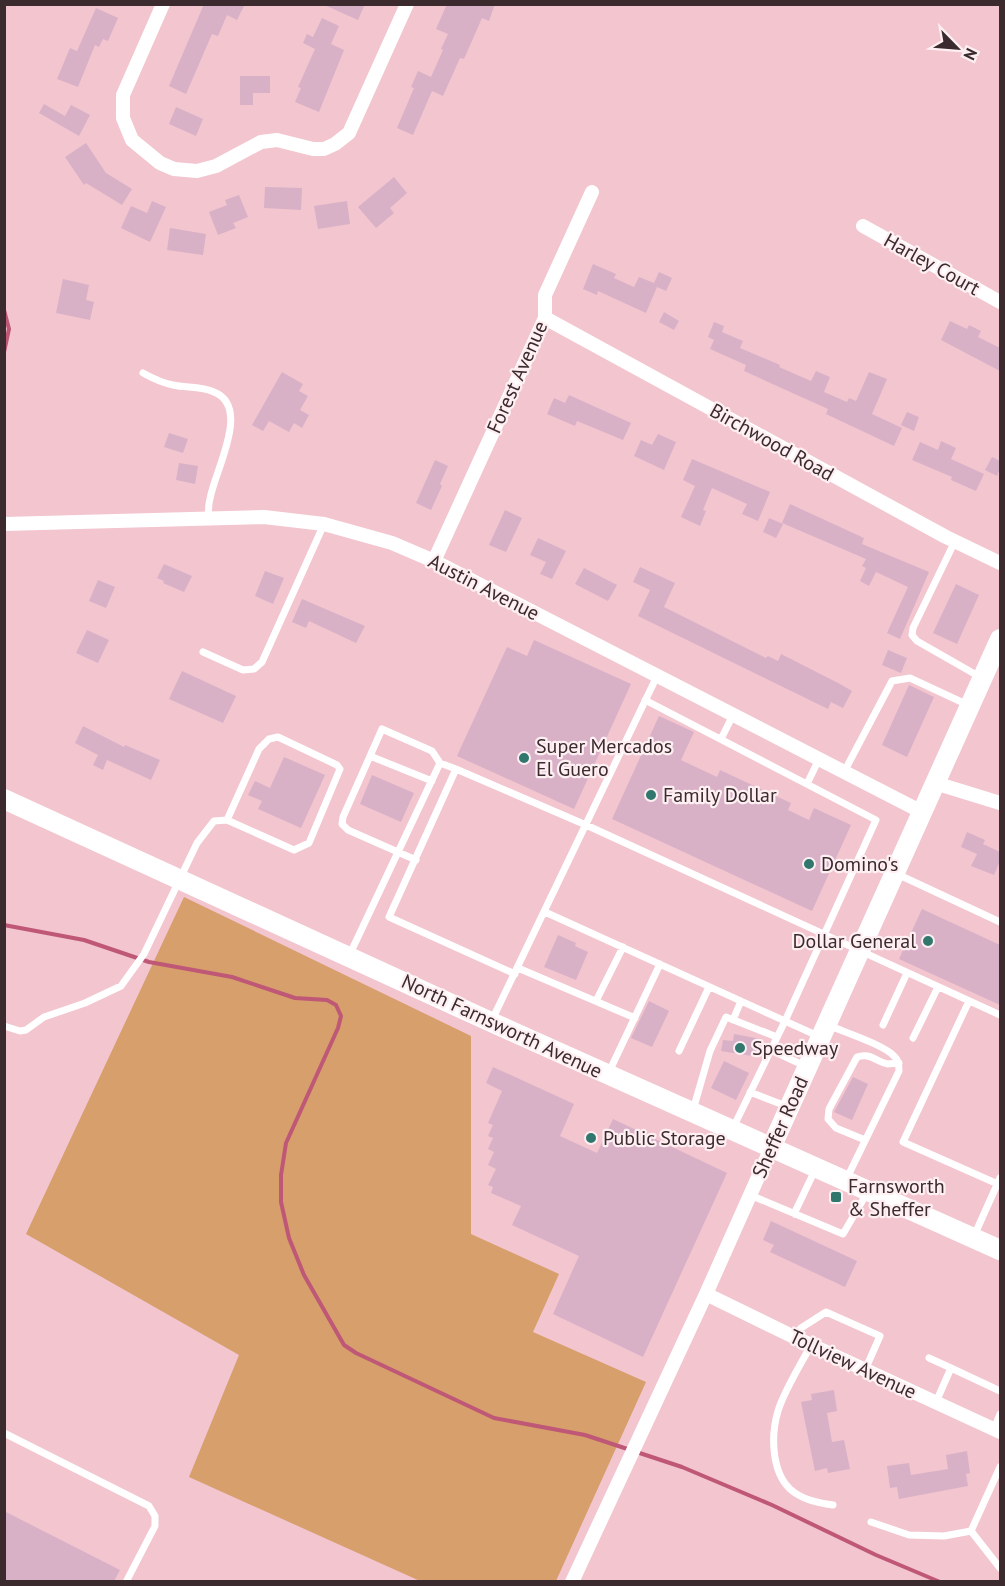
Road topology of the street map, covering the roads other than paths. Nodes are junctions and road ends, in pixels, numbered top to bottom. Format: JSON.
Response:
{"nodes":[{"id":1,"x":163,"y":4,"type":"edge"},
{"id":2,"x":407,"y":4,"type":"edge"},
{"id":3,"x":592,"y":192,"type":"dead end"},
{"id":4,"x":863,"y":226,"type":"dead end"},
{"id":5,"x":1000,"y":302,"type":"edge"},
{"id":6,"x":545,"y":318,"type":"junction"},
{"id":7,"x":143,"y":372,"type":"dead end"},
{"id":8,"x":208,"y":517,"type":"junction"},
{"id":9,"x":4,"y":524,"type":"edge"},
{"id":10,"x":324,"y":524,"type":"junction"},
{"id":11,"x":955,"y":541,"type":"junction"},
{"id":12,"x":435,"y":561,"type":"junction"},
{"id":13,"x":1000,"y":563,"type":"edge"},
{"id":14,"x":1000,"y":639,"type":"edge"},
{"id":15,"x":203,"y":652,"type":"dead end"},
{"id":16,"x":657,"y":676,"type":"junction"},
{"id":17,"x":982,"y":679,"type":"junction"},
{"id":18,"x":645,"y":700,"type":"junction"},
{"id":19,"x":970,"y":706,"type":"junction"},
{"id":20,"x":733,"y":715,"type":"junction"},
{"id":21,"x":720,"y":739,"type":"junction"},
{"id":22,"x":370,"y":756,"type":"junction"},
{"id":23,"x":819,"y":759,"type":"junction"},
{"id":24,"x":440,"y":763,"type":"junction"},
{"id":25,"x":456,"y":769,"type":"junction"},
{"id":26,"x":844,"y":772,"type":"junction"},
{"id":27,"x":432,"y":781,"type":"junction"},
{"id":28,"x":935,"y":783,"type":"junction"},
{"id":29,"x":807,"y":784,"type":"junction"},
{"id":30,"x":4,"y":799,"type":"edge"},
{"id":31,"x":1000,"y":803,"type":"edge"},
{"id":32,"x":922,"y":812,"type":"junction"},
{"id":33,"x":227,"y":820,"type":"junction"},
{"id":34,"x":586,"y":825,"type":"junction"},
{"id":35,"x":398,"y":852,"type":"junction"},
{"id":36,"x":416,"y":860,"type":"junction"},
{"id":37,"x":894,"y":873,"type":"junction"},
{"id":38,"x":180,"y":879,"type":"junction"},
{"id":39,"x":545,"y":912,"type":"junction"},
{"id":40,"x":1000,"y":922,"type":"edge"},
{"id":41,"x":823,"y":935,"type":"junction"},
{"id":42,"x":623,"y":947,"type":"junction"},
{"id":43,"x":859,"y":951,"type":"junction"},
{"id":44,"x":349,"y":956,"type":"junction"},
{"id":45,"x":660,"y":964,"type":"junction"},
{"id":46,"x":516,"y":971,"type":"junction"},
{"id":47,"x":907,"y":973,"type":"junction"},
{"id":48,"x":709,"y":987,"type":"junction"},
{"id":49,"x":938,"y":987,"type":"junction"},
{"id":50,"x":596,"y":1001,"type":"junction"},
{"id":51,"x":741,"y":1001,"type":"junction"},
{"id":52,"x":969,"y":1001,"type":"junction"},
{"id":53,"x":1000,"y":1015,"type":"edge"},
{"id":54,"x":635,"y":1017,"type":"junction"},
{"id":55,"x":733,"y":1020,"type":"junction"},
{"id":56,"x":785,"y":1021,"type":"junction"},
{"id":57,"x":491,"y":1022,"type":"junction"},
{"id":58,"x":883,"y":1025,"type":"dead end"},
{"id":59,"x":4,"y":1026,"type":"edge"},
{"id":60,"x":823,"y":1031,"type":"junction"},
{"id":61,"x":777,"y":1037,"type":"junction"},
{"id":62,"x":913,"y":1038,"type":"dead end"},
{"id":63,"x":771,"y":1050,"type":"junction"},
{"id":64,"x":679,"y":1051,"type":"dead end"},
{"id":65,"x":899,"y":1063,"type":"junction"},
{"id":66,"x":807,"y":1067,"type":"junction"},
{"id":67,"x":608,"y":1075,"type":"junction"},
{"id":68,"x":750,"y":1092,"type":"junction"},
{"id":69,"x":789,"y":1107,"type":"junction"},
{"id":70,"x":692,"y":1112,"type":"junction"},
{"id":71,"x":732,"y":1130,"type":"junction"},
{"id":72,"x":865,"y":1140,"type":"junction"},
{"id":73,"x":771,"y":1148,"type":"junction"},
{"id":74,"x":817,"y":1167,"type":"junction"},
{"id":75,"x":846,"y":1180,"type":"junction"},
{"id":76,"x":1000,"y":1183,"type":"edge"},
{"id":77,"x":868,"y":1190,"type":"junction"},
{"id":78,"x":750,"y":1195,"type":"junction"},
{"id":79,"x":794,"y":1214,"type":"junction"},
{"id":80,"x":973,"y":1238,"type":"junction"},
{"id":81,"x":1000,"y":1250,"type":"edge"},
{"id":82,"x":706,"y":1294,"type":"junction"},
{"id":83,"x":795,"y":1337,"type":"junction"},
{"id":84,"x":811,"y":1345,"type":"junction"},
{"id":85,"x":929,"y":1358,"type":"dead end"},
{"id":86,"x":951,"y":1368,"type":"junction"},
{"id":87,"x":865,"y":1370,"type":"junction"},
{"id":88,"x":1000,"y":1391,"type":"edge"},
{"id":89,"x":936,"y":1402,"type":"junction"},
{"id":90,"x":1000,"y":1414,"type":"edge"},
{"id":91,"x":997,"y":1431,"type":"edge"},
{"id":92,"x":4,"y":1433,"type":"edge"},
{"id":93,"x":1000,"y":1467,"type":"edge"},
{"id":94,"x":833,"y":1505,"type":"dead end"},
{"id":95,"x":871,"y":1522,"type":"dead end"},
{"id":96,"x":971,"y":1531,"type":"junction"},
{"id":97,"x":1000,"y":1568,"type":"edge"},
{"id":98,"x":126,"y":1581,"type":"edge"},
{"id":99,"x":572,"y":1581,"type":"edge"}],
"edges":[{"from":1,"to":2,"type":"street"},
{"from":3,"to":6,"type":"street","name":"Forest Avenue"},
{"from":4,"to":5,"type":"street","name":"Harley Court"},
{"from":6,"to":11,"type":"street","name":"Birchwood Road"},
{"from":6,"to":12,"type":"street","name":"Forest Avenue"},
{"from":7,"to":8,"type":"lane"},
{"from":8,"to":9,"type":"street","name":"Austin Avenue"},
{"from":8,"to":10,"type":"street","name":"Austin Avenue"},
{"from":10,"to":12,"type":"street","name":"Austin Avenue"},
{"from":10,"to":15,"type":"lane"},
{"from":11,"to":13,"type":"street","name":"Birchwood Road"},
{"from":11,"to":17,"type":"lane"},
{"from":12,"to":16,"type":"street","name":"Austin Avenue"},
{"from":14,"to":17,"type":"main road","name":"Sheffer Road"},
{"from":16,"to":18,"type":"lane"},
{"from":16,"to":20,"type":"street","name":"Austin Avenue"},
{"from":17,"to":19,"type":"main road","name":"Sheffer Road"},
{"from":18,"to":21,"type":"lane"},
{"from":18,"to":34,"type":"lane"},
{"from":19,"to":26,"type":"lane"},
{"from":19,"to":28,"type":"main road","name":"Sheffer Road"},
{"from":20,"to":21,"type":"lane"},
{"from":20,"to":23,"type":"street","name":"Austin Avenue"},
{"from":21,"to":29,"type":"lane"},
{"from":22,"to":24,"type":"lane"},
{"from":22,"to":27,"type":"lane"},
{"from":22,"to":35,"type":"lane"},
{"from":23,"to":26,"type":"street","name":"Austin Avenue"},
{"from":23,"to":29,"type":"lane"},
{"from":24,"to":25,"type":"lane"},
{"from":24,"to":27,"type":"lane"},
{"from":25,"to":34,"type":"lane"},
{"from":25,"to":36,"type":"lane"},
{"from":26,"to":32,"type":"street","name":"Austin Avenue"},
{"from":27,"to":35,"type":"lane"},
{"from":28,"to":31,"type":"street"},
{"from":28,"to":32,"type":"main road","name":"Sheffer Road"},
{"from":29,"to":41,"type":"lane"},
{"from":30,"to":38,"type":"main road","name":"North Farnsworth Avenue"},
{"from":32,"to":37,"type":"main road","name":"Sheffer Road"},
{"from":33,"to":33,"type":"lane"},
{"from":33,"to":38,"type":"lane"},
{"from":34,"to":39,"type":"lane"},
{"from":34,"to":41,"type":"lane"},
{"from":35,"to":36,"type":"lane"},
{"from":35,"to":44,"type":"lane"},
{"from":36,"to":46,"type":"lane"},
{"from":37,"to":40,"type":"lane"},
{"from":37,"to":43,"type":"main road","name":"Sheffer Road"},
{"from":38,"to":44,"type":"main road","name":"North Farnsworth Avenue"},
{"from":38,"to":59,"type":"lane"},
{"from":39,"to":42,"type":"lane"},
{"from":39,"to":46,"type":"lane"},
{"from":41,"to":43,"type":"lane"},
{"from":41,"to":56,"type":"lane"},
{"from":42,"to":45,"type":"lane"},
{"from":42,"to":50,"type":"lane"},
{"from":43,"to":47,"type":"lane"},
{"from":43,"to":60,"type":"main road","name":"Sheffer Road"},
{"from":44,"to":57,"type":"main road","name":"North Farnsworth Avenue"},
{"from":45,"to":48,"type":"lane"},
{"from":45,"to":54,"type":"lane"},
{"from":46,"to":50,"type":"lane"},
{"from":46,"to":57,"type":"lane"},
{"from":47,"to":49,"type":"lane"},
{"from":47,"to":58,"type":"lane"},
{"from":48,"to":51,"type":"lane"},
{"from":48,"to":64,"type":"lane"},
{"from":49,"to":52,"type":"lane"},
{"from":49,"to":62,"type":"lane"},
{"from":50,"to":54,"type":"lane"},
{"from":51,"to":55,"type":"lane"},
{"from":51,"to":56,"type":"lane"},
{"from":52,"to":53,"type":"lane"},
{"from":52,"to":76,"type":"lane"},
{"from":54,"to":67,"type":"lane"},
{"from":55,"to":61,"type":"lane"},
{"from":55,"to":70,"type":"lane"},
{"from":56,"to":60,"type":"lane"},
{"from":56,"to":61,"type":"lane"},
{"from":57,"to":67,"type":"main road","name":"North Farnsworth Avenue"},
{"from":60,"to":65,"type":"lane"},
{"from":60,"to":66,"type":"main road","name":"Sheffer Road"},
{"from":61,"to":63,"type":"lane"},
{"from":63,"to":66,"type":"lane"},
{"from":63,"to":68,"type":"lane"},
{"from":65,"to":72,"type":"lane"},
{"from":65,"to":72,"type":"lane"},
{"from":66,"to":69,"type":"main road","name":"Sheffer Road"},
{"from":67,"to":70,"type":"main road","name":"North Farnsworth Avenue"},
{"from":68,"to":69,"type":"lane"},
{"from":68,"to":71,"type":"lane"},
{"from":69,"to":73,"type":"main road","name":"Sheffer Road"},
{"from":70,"to":71,"type":"main road","name":"North Farnsworth Avenue"},
{"from":71,"to":73,"type":"main road","name":"North Farnsworth Avenue"},
{"from":72,"to":75,"type":"lane"},
{"from":73,"to":74,"type":"main road","name":"North Farnsworth Avenue"},
{"from":73,"to":78,"type":"street","name":"Sheffer Road"},
{"from":74,"to":75,"type":"main road","name":"North Farnsworth Avenue"},
{"from":74,"to":79,"type":"lane"},
{"from":75,"to":77,"type":"main road","name":"North Farnsworth Avenue"},
{"from":76,"to":80,"type":"lane"},
{"from":77,"to":79,"type":"lane"},
{"from":77,"to":80,"type":"main road","name":"North Farnsworth Avenue"},
{"from":78,"to":79,"type":"lane"},
{"from":78,"to":82,"type":"street","name":"Sheffer Road"},
{"from":80,"to":81,"type":"main road","name":"North Farnsworth Avenue"},
{"from":82,"to":83,"type":"street","name":"Tollview Avenue"},
{"from":82,"to":99,"type":"street","name":"Sheffer Road"},
{"from":83,"to":84,"type":"street","name":"Tollview Avenue"},
{"from":83,"to":87,"type":"lane"},
{"from":84,"to":87,"type":"street","name":"Tollview Avenue"},
{"from":84,"to":94,"type":"lane"},
{"from":85,"to":86,"type":"lane"},
{"from":86,"to":88,"type":"lane"},
{"from":86,"to":89,"type":"lane"},
{"from":87,"to":89,"type":"street","name":"Tollview Avenue"},
{"from":89,"to":91,"type":"street","name":"Tollview Avenue"},
{"from":90,"to":91,"type":"lane"},
{"from":92,"to":98,"type":"lane"},
{"from":93,"to":96,"type":"lane"},
{"from":95,"to":96,"type":"lane"},
{"from":96,"to":97,"type":"lane"}]}
